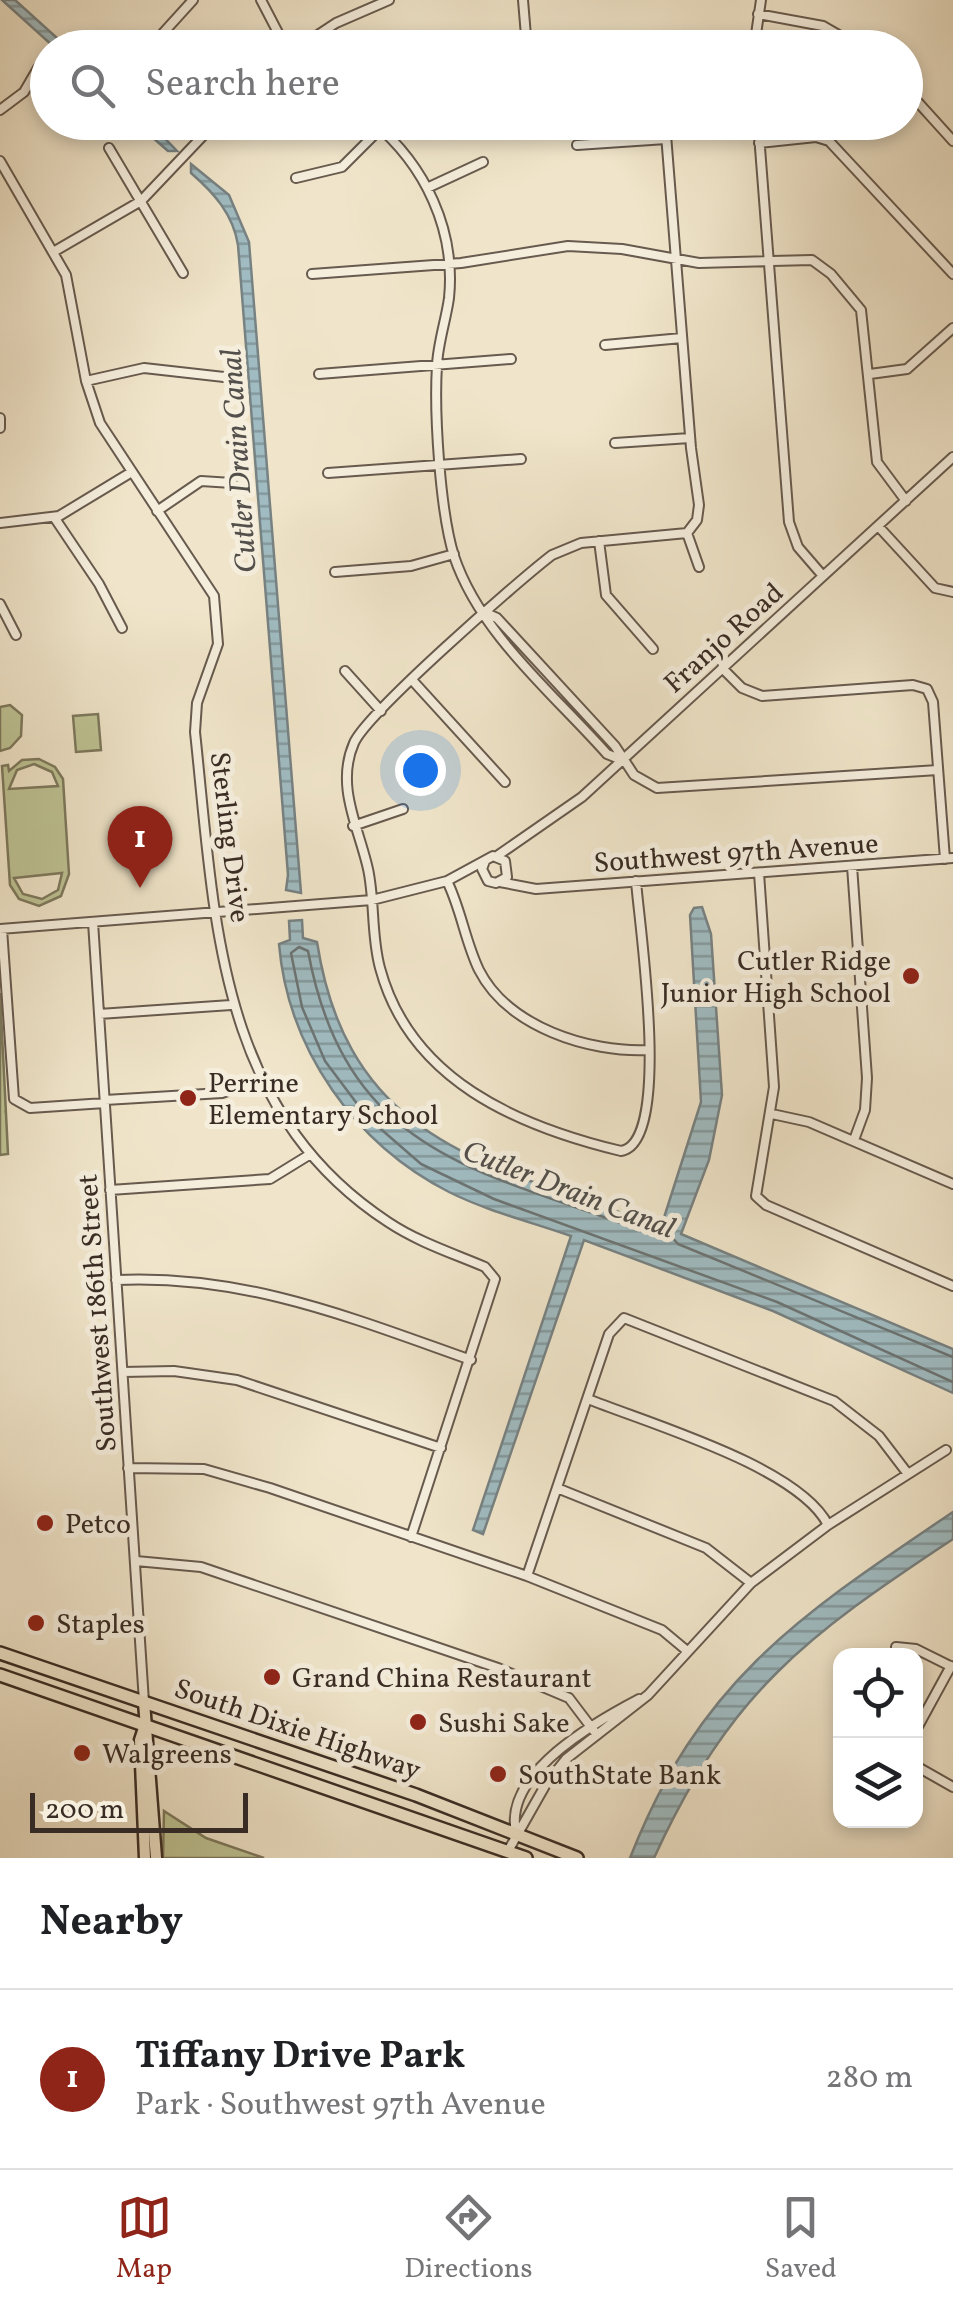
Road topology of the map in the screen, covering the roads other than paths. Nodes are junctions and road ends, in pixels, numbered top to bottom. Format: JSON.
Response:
{"nodes":[{"id":1,"x":193,"y":0,"type":"edge"},
{"id":2,"x":261,"y":0,"type":"edge"},
{"id":3,"x":389,"y":0,"type":"edge"},
{"id":4,"x":523,"y":0,"type":"edge"},
{"id":5,"x":761,"y":0,"type":"edge"},
{"id":6,"x":758,"y":14,"type":"junction"},
{"id":7,"x":166,"y":30,"type":"edge"},
{"id":8,"x":277,"y":30,"type":"edge"},
{"id":9,"x":325,"y":30,"type":"edge"},
{"id":10,"x":526,"y":30,"type":"edge"},
{"id":11,"x":756,"y":30,"type":"edge"},
{"id":12,"x":830,"y":30,"type":"edge"},
{"id":13,"x":30,"y":82,"type":"edge"},
{"id":14,"x":923,"y":108,"type":"edge"},
{"id":15,"x":0,"y":110,"type":"edge"},
{"id":16,"x":200,"y":140,"type":"edge"},
{"id":17,"x":369,"y":140,"type":"edge"},
{"id":18,"x":395,"y":140,"type":"edge"},
{"id":19,"x":651,"y":140,"type":"edge"},
{"id":20,"x":666,"y":140,"type":"edge"},
{"id":21,"x":759,"y":140,"type":"edge"},
{"id":22,"x":788,"y":140,"type":"edge"},
{"id":23,"x":826,"y":140,"type":"edge"},
{"id":24,"x":953,"y":141,"type":"edge"},
{"id":25,"x":759,"y":143,"type":"junction"},
{"id":26,"x":577,"y":145,"type":"dead end"},
{"id":27,"x":109,"y":148,"type":"dead end"},
{"id":28,"x":483,"y":162,"type":"dead end"},
{"id":29,"x":1,"y":163,"type":"edge"},
{"id":30,"x":296,"y":178,"type":"dead end"},
{"id":31,"x":427,"y":188,"type":"junction"},
{"id":32,"x":141,"y":201,"type":"junction"},
{"id":33,"x":54,"y":251,"type":"junction"},
{"id":34,"x":676,"y":259,"type":"junction"},
{"id":35,"x":768,"y":260,"type":"junction"},
{"id":36,"x":448,"y":264,"type":"junction"},
{"id":37,"x":183,"y":272,"type":"dead end"},
{"id":38,"x":312,"y":274,"type":"dead end"},
{"id":39,"x":953,"y":274,"type":"edge"},
{"id":40,"x":953,"y":328,"type":"edge"},
{"id":41,"x":682,"y":338,"type":"junction"},
{"id":42,"x":605,"y":345,"type":"dead end"},
{"id":43,"x":510,"y":359,"type":"dead end"},
{"id":44,"x":437,"y":364,"type":"junction"},
{"id":45,"x":320,"y":374,"type":"dead end"},
{"id":46,"x":870,"y":374,"type":"junction"},
{"id":47,"x":224,"y":376,"type":"dead end"},
{"id":48,"x":86,"y":382,"type":"junction"},
{"id":49,"x":0,"y":418,"type":"edge"},
{"id":50,"x":0,"y":428,"type":"edge"},
{"id":51,"x":690,"y":438,"type":"junction"},
{"id":52,"x":614,"y":444,"type":"dead end"},
{"id":53,"x":953,"y":457,"type":"edge"},
{"id":54,"x":520,"y":458,"type":"dead end"},
{"id":55,"x":443,"y":464,"type":"junction"},
{"id":56,"x":130,"y":472,"type":"junction"},
{"id":57,"x":328,"y":473,"type":"dead end"},
{"id":58,"x":232,"y":483,"type":"dead end"},
{"id":59,"x":906,"y":501,"type":"junction"},
{"id":60,"x":158,"y":511,"type":"junction"},
{"id":61,"x":54,"y":517,"type":"junction"},
{"id":62,"x":0,"y":523,"type":"edge"},
{"id":63,"x":878,"y":526,"type":"junction"},
{"id":64,"x":687,"y":533,"type":"junction"},
{"id":65,"x":599,"y":542,"type":"junction"},
{"id":66,"x":454,"y":554,"type":"junction"},
{"id":67,"x":700,"y":567,"type":"dead end"},
{"id":68,"x":335,"y":572,"type":"dead end"},
{"id":69,"x":823,"y":576,"type":"junction"},
{"id":70,"x":953,"y":592,"type":"edge"},
{"id":71,"x":0,"y":604,"type":"edge"},
{"id":72,"x":486,"y":614,"type":"junction"},
{"id":73,"x":122,"y":628,"type":"dead end"},
{"id":74,"x":16,"y":636,"type":"dead end"},
{"id":75,"x":653,"y":649,"type":"dead end"},
{"id":76,"x":722,"y":668,"type":"junction"},
{"id":77,"x":345,"y":671,"type":"dead end"},
{"id":78,"x":413,"y":681,"type":"junction"},
{"id":79,"x":381,"y":711,"type":"junction"},
{"id":80,"x":622,"y":760,"type":"junction"},
{"id":81,"x":938,"y":770,"type":"junction"},
{"id":82,"x":506,"y":782,"type":"dead end"},
{"id":83,"x":403,"y":809,"type":"dead end"},
{"id":84,"x":353,"y":826,"type":"junction"},
{"id":85,"x":520,"y":845,"type":"junction"},
{"id":86,"x":498,"y":856,"type":"junction"},
{"id":87,"x":949,"y":858,"type":"edge"},
{"id":88,"x":485,"y":861,"type":"junction"},
{"id":89,"x":852,"y":866,"type":"junction"},
{"id":90,"x":508,"y":869,"type":"junction"},
{"id":91,"x":759,"y":873,"type":"junction"},
{"id":92,"x":462,"y":875,"type":"junction"},
{"id":93,"x":484,"y":878,"type":"junction"},
{"id":94,"x":447,"y":880,"type":"junction"},
{"id":95,"x":636,"y":881,"type":"junction"},
{"id":96,"x":500,"y":882,"type":"junction"},
{"id":97,"x":523,"y":888,"type":"junction"},
{"id":98,"x":372,"y":900,"type":"junction"},
{"id":99,"x":218,"y":912,"type":"junction"},
{"id":100,"x":93,"y":922,"type":"junction"},
{"id":101,"x":1,"y":929,"type":"edge"},
{"id":102,"x":231,"y":1005,"type":"junction"},
{"id":103,"x":99,"y":1014,"type":"junction"},
{"id":104,"x":649,"y":1050,"type":"junction"},
{"id":105,"x":260,"y":1080,"type":"junction"},
{"id":106,"x":105,"y":1102,"type":"junction"},
{"id":107,"x":772,"y":1114,"type":"junction"},
{"id":108,"x":854,"y":1140,"type":"junction"},
{"id":109,"x":309,"y":1155,"type":"junction"},
{"id":110,"x":953,"y":1184,"type":"edge"},
{"id":111,"x":110,"y":1190,"type":"junction"},
{"id":112,"x":116,"y":1280,"type":"junction"},
{"id":113,"x":953,"y":1286,"type":"edge"},
{"id":114,"x":471,"y":1360,"type":"junction"},
{"id":115,"x":123,"y":1372,"type":"junction"},
{"id":116,"x":588,"y":1399,"type":"junction"},
{"id":117,"x":440,"y":1448,"type":"junction"},
{"id":118,"x":946,"y":1450,"type":"dead end"},
{"id":119,"x":128,"y":1468,"type":"junction"},
{"id":120,"x":908,"y":1474,"type":"junction"},
{"id":121,"x":558,"y":1488,"type":"junction"},
{"id":122,"x":828,"y":1525,"type":"junction"},
{"id":123,"x":411,"y":1537,"type":"junction"},
{"id":124,"x":136,"y":1562,"type":"junction"},
{"id":125,"x":528,"y":1576,"type":"junction"},
{"id":126,"x":751,"y":1584,"type":"junction"},
{"id":127,"x":896,"y":1647,"type":"dead end"},
{"id":128,"x":686,"y":1650,"type":"junction"},
{"id":129,"x":0,"y":1653,"type":"edge"},
{"id":130,"x":952,"y":1667,"type":"edge"},
{"id":131,"x":0,"y":1675,"type":"edge"},
{"id":132,"x":648,"y":1695,"type":"junction"},
{"id":133,"x":144,"y":1702,"type":"junction"},
{"id":134,"x":923,"y":1718,"type":"edge"},
{"id":135,"x":145,"y":1724,"type":"junction"},
{"id":136,"x":590,"y":1724,"type":"junction"},
{"id":137,"x":598,"y":1735,"type":"junction"},
{"id":138,"x":324,"y":1763,"type":"junction"},
{"id":139,"x":923,"y":1770,"type":"edge"},
{"id":140,"x":348,"y":1771,"type":"junction"},
{"id":141,"x":290,"y":1774,"type":"junction"},
{"id":142,"x":314,"y":1782,"type":"junction"},
{"id":143,"x":953,"y":1787,"type":"edge"},
{"id":144,"x":516,"y":1832,"type":"junction"},
{"id":145,"x":508,"y":1851,"type":"junction"},
{"id":146,"x":145,"y":1858,"type":"edge"},
{"id":147,"x":156,"y":1858,"type":"edge"},
{"id":148,"x":526,"y":1858,"type":"edge"},
{"id":149,"x":577,"y":1858,"type":"edge"}],
"edges":[{"from":1,"to":7,"type":"street"},
{"from":2,"to":8,"type":"street"},
{"from":3,"to":9,"type":"street"},
{"from":4,"to":10,"type":"street"},
{"from":5,"to":6,"type":"street"},
{"from":6,"to":11,"type":"street"},
{"from":6,"to":12,"type":"street"},
{"from":13,"to":15,"type":"street"},
{"from":14,"to":24,"type":"street"},
{"from":16,"to":32,"type":"street"},
{"from":17,"to":30,"type":"street"},
{"from":18,"to":31,"type":"street"},
{"from":19,"to":26,"type":"street"},
{"from":20,"to":34,"type":"street"},
{"from":21,"to":25,"type":"street"},
{"from":22,"to":25,"type":"street"},
{"from":23,"to":39,"type":"street"},
{"from":25,"to":35,"type":"street"},
{"from":27,"to":32,"type":"street"},
{"from":28,"to":31,"type":"street"},
{"from":29,"to":33,"type":"street","name":"Sterling Drive"},
{"from":31,"to":36,"type":"street"},
{"from":32,"to":33,"type":"street"},
{"from":32,"to":37,"type":"street"},
{"from":33,"to":48,"type":"street","name":"Sterling Drive"},
{"from":34,"to":35,"type":"street"},
{"from":34,"to":36,"type":"street"},
{"from":34,"to":41,"type":"street"},
{"from":35,"to":46,"type":"street"},
{"from":35,"to":69,"type":"street"},
{"from":36,"to":38,"type":"street"},
{"from":36,"to":44,"type":"street"},
{"from":40,"to":46,"type":"street"},
{"from":41,"to":42,"type":"street"},
{"from":41,"to":51,"type":"street"},
{"from":43,"to":44,"type":"street"},
{"from":44,"to":45,"type":"street"},
{"from":44,"to":55,"type":"street"},
{"from":46,"to":59,"type":"street"},
{"from":47,"to":48,"type":"street"},
{"from":48,"to":56,"type":"street","name":"Sterling Drive"},
{"from":49,"to":50,"type":"street"},
{"from":51,"to":52,"type":"street"},
{"from":51,"to":64,"type":"street"},
{"from":53,"to":59,"type":"street","name":"Franjo Road"},
{"from":54,"to":55,"type":"street"},
{"from":55,"to":57,"type":"street"},
{"from":55,"to":66,"type":"street"},
{"from":56,"to":60,"type":"street","name":"Sterling Drive"},
{"from":56,"to":61,"type":"street"},
{"from":58,"to":60,"type":"street"},
{"from":59,"to":63,"type":"street","name":"Franjo Road"},
{"from":60,"to":99,"type":"street","name":"Sterling Drive"},
{"from":61,"to":62,"type":"street"},
{"from":61,"to":73,"type":"street"},
{"from":63,"to":69,"type":"street","name":"Franjo Road"},
{"from":63,"to":70,"type":"street"},
{"from":64,"to":65,"type":"street"},
{"from":64,"to":67,"type":"street"},
{"from":65,"to":72,"type":"street"},
{"from":65,"to":75,"type":"street"},
{"from":66,"to":68,"type":"street"},
{"from":66,"to":72,"type":"street"},
{"from":69,"to":76,"type":"street","name":"Franjo Road"},
{"from":71,"to":74,"type":"street"},
{"from":72,"to":78,"type":"street"},
{"from":72,"to":80,"type":"street"},
{"from":76,"to":80,"type":"street","name":"Franjo Road"},
{"from":76,"to":81,"type":"street"},
{"from":77,"to":79,"type":"street"},
{"from":78,"to":79,"type":"street"},
{"from":78,"to":82,"type":"street"},
{"from":79,"to":84,"type":"street"},
{"from":80,"to":81,"type":"street"},
{"from":80,"to":85,"type":"street","name":"Franjo Road"},
{"from":81,"to":87,"type":"street"},
{"from":83,"to":84,"type":"street"},
{"from":84,"to":98,"type":"street"},
{"from":85,"to":86,"type":"street","name":"Franjo Road"},
{"from":85,"to":90,"type":"street","name":"Franjo Road"},
{"from":86,"to":88,"type":"street"},
{"from":86,"to":90,"type":"street"},
{"from":87,"to":89,"type":"street","name":"Southwest 97th Avenue"},
{"from":88,"to":92,"type":"street"},
{"from":88,"to":93,"type":"street"},
{"from":89,"to":91,"type":"street","name":"Southwest 97th Avenue"},
{"from":89,"to":108,"type":"street"},
{"from":90,"to":96,"type":"street"},
{"from":90,"to":97,"type":"street"},
{"from":91,"to":95,"type":"street","name":"Southwest 97th Avenue"},
{"from":91,"to":107,"type":"street"},
{"from":92,"to":93,"type":"street"},
{"from":92,"to":94,"type":"street"},
{"from":93,"to":96,"type":"street"},
{"from":94,"to":98,"type":"street"},
{"from":94,"to":104,"type":"street"},
{"from":95,"to":97,"type":"street","name":"Southwest 97th Avenue"},
{"from":95,"to":104,"type":"street"},
{"from":96,"to":97,"type":"street","name":"Southwest 97th Avenue"},
{"from":98,"to":99,"type":"street"},
{"from":98,"to":104,"type":"street"},
{"from":99,"to":100,"type":"street"},
{"from":99,"to":102,"type":"street","name":"Sterling Drive"},
{"from":100,"to":101,"type":"street"},
{"from":100,"to":103,"type":"street","name":"Southwest 186th Street"},
{"from":101,"to":106,"type":"street"},
{"from":102,"to":103,"type":"street"},
{"from":102,"to":105,"type":"street","name":"Sterling Drive"},
{"from":103,"to":106,"type":"street","name":"Southwest 186th Street"},
{"from":105,"to":106,"type":"street"},
{"from":105,"to":109,"type":"street","name":"Sterling Drive"},
{"from":106,"to":111,"type":"street","name":"Southwest 186th Street"},
{"from":107,"to":108,"type":"street"},
{"from":107,"to":113,"type":"street"},
{"from":108,"to":110,"type":"street"},
{"from":109,"to":111,"type":"street"},
{"from":109,"to":114,"type":"street","name":"Sterling Drive"},
{"from":111,"to":112,"type":"street","name":"Southwest 186th Street"},
{"from":112,"to":114,"type":"street"},
{"from":112,"to":115,"type":"street","name":"Southwest 186th Street"},
{"from":114,"to":117,"type":"street"},
{"from":115,"to":117,"type":"street"},
{"from":115,"to":119,"type":"street","name":"Southwest 186th Street"},
{"from":116,"to":120,"type":"street"},
{"from":116,"to":121,"type":"street"},
{"from":116,"to":122,"type":"street"},
{"from":117,"to":123,"type":"street"},
{"from":118,"to":120,"type":"street"},
{"from":119,"to":123,"type":"street"},
{"from":119,"to":124,"type":"street","name":"Southwest 186th Street"},
{"from":120,"to":122,"type":"street"},
{"from":121,"to":125,"type":"street"},
{"from":121,"to":126,"type":"street"},
{"from":122,"to":126,"type":"street"},
{"from":123,"to":125,"type":"street"},
{"from":124,"to":133,"type":"street","name":"Southwest 186th Street"},
{"from":124,"to":136,"type":"street"},
{"from":125,"to":128,"type":"street"},
{"from":126,"to":128,"type":"street"},
{"from":127,"to":130,"type":"street"},
{"from":128,"to":132,"type":"street"},
{"from":129,"to":133,"type":"highway","name":"South Dixie Highway"},
{"from":130,"to":134,"type":"street"},
{"from":131,"to":135,"type":"highway","name":"South Dixie Highway"},
{"from":132,"to":136,"type":"street"},
{"from":132,"to":137,"type":"street"},
{"from":133,"to":135,"type":"main road"},
{"from":133,"to":138,"type":"highway","name":"South Dixie Highway"},
{"from":135,"to":141,"type":"highway","name":"South Dixie Highway"},
{"from":135,"to":146,"type":"main road"},
{"from":135,"to":147,"type":"main road"},
{"from":136,"to":137,"type":"street"},
{"from":136,"to":144,"type":"street"},
{"from":137,"to":144,"type":"street"},
{"from":138,"to":140,"type":"highway","name":"South Dixie Highway"},
{"from":138,"to":141,"type":"highway"},
{"from":139,"to":143,"type":"street"},
{"from":140,"to":142,"type":"highway"},
{"from":140,"to":144,"type":"highway","name":"South Dixie Highway"},
{"from":141,"to":142,"type":"highway","name":"South Dixie Highway"},
{"from":142,"to":145,"type":"highway","name":"South Dixie Highway"},
{"from":144,"to":145,"type":"street"},
{"from":144,"to":149,"type":"highway","name":"South Dixie Highway"},
{"from":145,"to":148,"type":"highway","name":"South Dixie Highway"}]}
